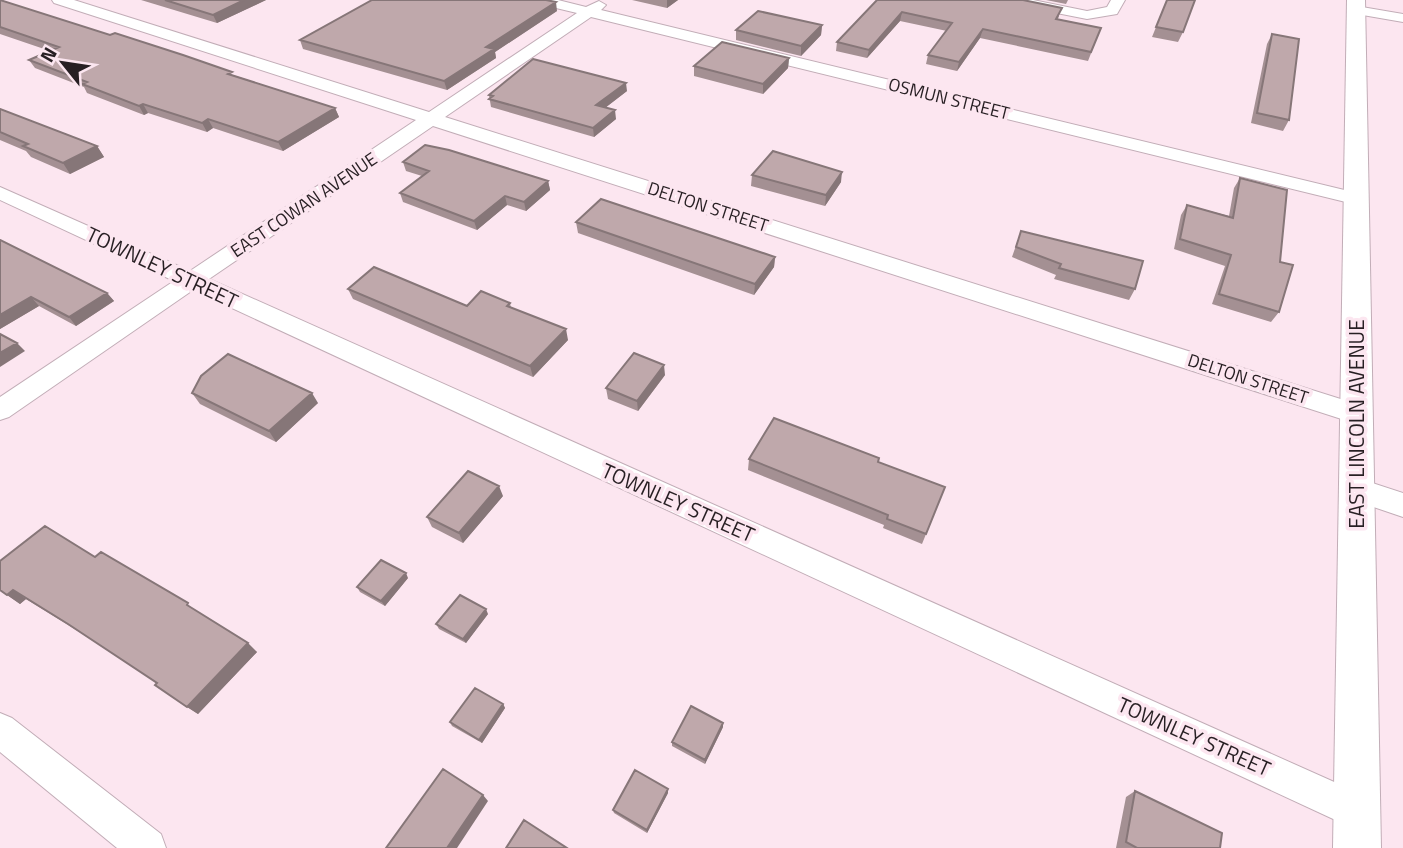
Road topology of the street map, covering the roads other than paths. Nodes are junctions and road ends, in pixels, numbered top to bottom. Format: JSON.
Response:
{"nodes":[{"id":1,"x":59,"y":0,"type":"edge"},
{"id":2,"x":540,"y":0,"type":"edge"},
{"id":3,"x":607,"y":0,"type":"edge"},
{"id":4,"x":1012,"y":0,"type":"edge"},
{"id":5,"x":1118,"y":0,"type":"edge"},
{"id":6,"x":1354,"y":3,"type":"edge"},
{"id":7,"x":589,"y":12,"type":"junction"},
{"id":8,"x":1403,"y":18,"type":"edge"},
{"id":9,"x":431,"y":119,"type":"junction"},
{"id":10,"x":0,"y":193,"type":"edge"},
{"id":11,"x":1358,"y":199,"type":"junction"},
{"id":12,"x":191,"y":281,"type":"junction"},
{"id":13,"x":0,"y":410,"type":"edge"},
{"id":14,"x":1357,"y":414,"type":"junction"},
{"id":15,"x":1357,"y":490,"type":"junction"},
{"id":16,"x":1403,"y":505,"type":"edge"},
{"id":17,"x":0,"y":730,"type":"edge"},
{"id":18,"x":1357,"y":811,"type":"junction"},
{"id":19,"x":147,"y":848,"type":"edge"},
{"id":20,"x":1357,"y":848,"type":"edge"}],
"edges":[{"from":1,"to":9,"type":"street","name":"DELTON STREET"},
{"from":2,"to":7,"type":"street","name":"OSMUN STREET"},
{"from":3,"to":7,"type":"street","name":"EAST COWAN AVENUE"},
{"from":4,"to":5,"type":"street"},
{"from":6,"to":8,"type":"street"},
{"from":6,"to":11,"type":"street","name":"EAST LINCOLN AVENUE"},
{"from":7,"to":9,"type":"street","name":"EAST COWAN AVENUE"},
{"from":7,"to":11,"type":"street","name":"OSMUN STREET"},
{"from":9,"to":12,"type":"street","name":"EAST COWAN AVENUE"},
{"from":9,"to":14,"type":"street","name":"DELTON STREET"},
{"from":10,"to":12,"type":"street","name":"TOWNLEY STREET"},
{"from":11,"to":14,"type":"street","name":"EAST LINCOLN AVENUE"},
{"from":12,"to":13,"type":"street","name":"EAST COWAN AVENUE"},
{"from":12,"to":18,"type":"street","name":"TOWNLEY STREET"},
{"from":14,"to":15,"type":"street","name":"EAST LINCOLN AVENUE"},
{"from":15,"to":16,"type":"street"},
{"from":15,"to":18,"type":"street","name":"EAST LINCOLN AVENUE"},
{"from":17,"to":19,"type":"street"},
{"from":18,"to":20,"type":"street","name":"EAST LINCOLN AVENUE"}]}
